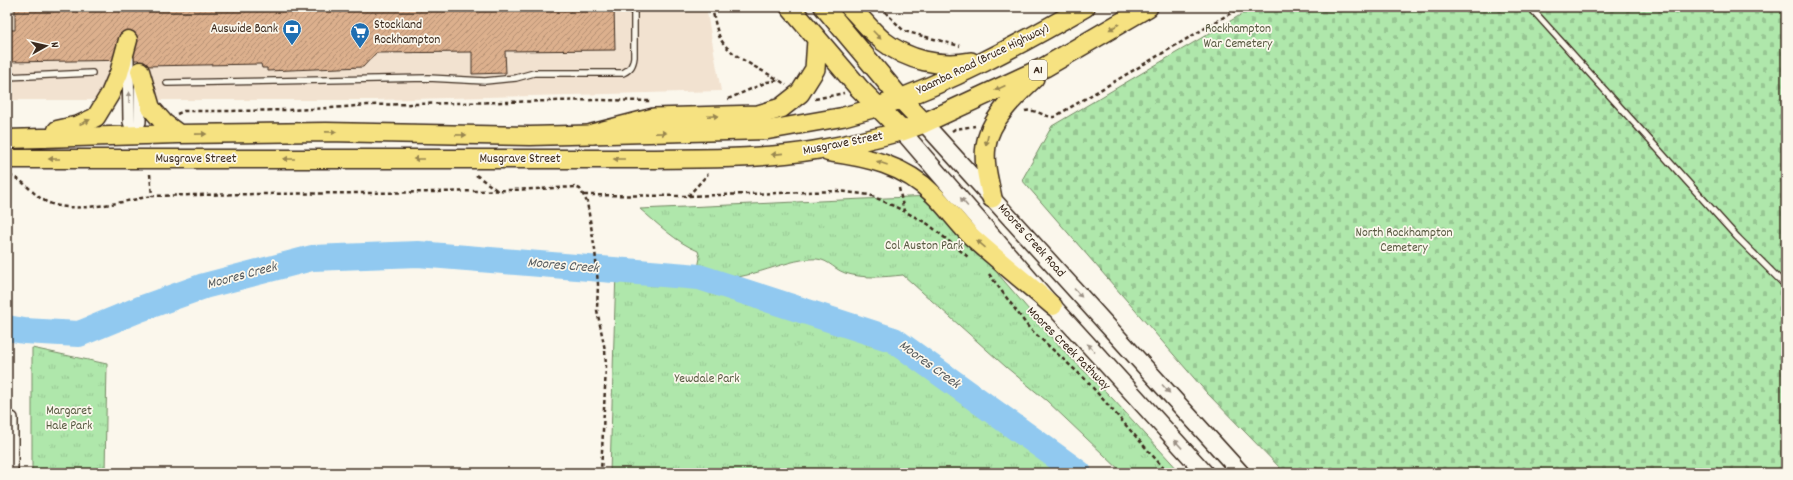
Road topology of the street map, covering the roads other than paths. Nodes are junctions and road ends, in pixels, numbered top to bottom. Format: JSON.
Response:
{"nodes":[{"id":1,"x":634,"y":7,"type":"edge"},
{"id":2,"x":790,"y":7,"type":"edge"},
{"id":3,"x":824,"y":7,"type":"edge"},
{"id":4,"x":850,"y":7,"type":"edge"},
{"id":5,"x":1085,"y":7,"type":"edge"},
{"id":6,"x":1148,"y":7,"type":"edge"},
{"id":7,"x":1530,"y":7,"type":"edge"},
{"id":8,"x":128,"y":40,"type":"joint"},
{"id":9,"x":817,"y":40,"type":"junction"},
{"id":10,"x":994,"y":57,"type":"junction"},
{"id":11,"x":1045,"y":67,"type":"junction"},
{"id":12,"x":140,"y":70,"type":"joint"},
{"id":13,"x":92,"y":73,"type":"dead end"},
{"id":14,"x":7,"y":77,"type":"edge"},
{"id":15,"x":167,"y":83,"type":"dead end"},
{"id":16,"x":901,"y":100,"type":"junction"},
{"id":17,"x":878,"y":107,"type":"junction"},
{"id":18,"x":924,"y":124,"type":"junction"},
{"id":19,"x":902,"y":131,"type":"junction"},
{"id":20,"x":179,"y":134,"type":"junction"},
{"id":21,"x":592,"y":134,"type":"junction"},
{"id":22,"x":134,"y":135,"type":"junction"},
{"id":23,"x":14,"y":139,"type":"edge"},
{"id":24,"x":816,"y":150,"type":"junction"},
{"id":25,"x":7,"y":159,"type":"edge"},
{"id":26,"x":135,"y":159,"type":"junction"},
{"id":27,"x":992,"y":198,"type":"junction"},
{"id":28,"x":1786,"y":286,"type":"edge"},
{"id":29,"x":1053,"y":306,"type":"junction"},
{"id":30,"x":12,"y":418,"type":"dead end"},
{"id":31,"x":12,"y":473,"type":"edge"},
{"id":32,"x":1205,"y":473,"type":"edge"},
{"id":33,"x":1241,"y":473,"type":"edge"}],
"edges":[{"from":1,"to":15,"type":"lane"},
{"from":2,"to":9,"type":"highway","name":"Moores Creek Road"},
{"from":3,"to":16,"type":"highway","name":"Moores Creek Road"},
{"from":4,"to":10,"type":"highway","number":"A1","one_way":true},
{"from":5,"to":10,"type":"highway","name":"Yaamba Road (Bruce Highway)","number":"A1"},
{"from":6,"to":11,"type":"highway","number":"A1","one_way":true},
{"from":7,"to":28,"type":"lane"},
{"from":22,"to":8,"type":"street","one_way":true},
{"from":23,"to":8,"type":"main road","one_way":true},
{"from":9,"to":17,"type":"highway","name":"Moores Creek Road"},
{"from":21,"to":9,"type":"highway","one_way":true},
{"from":10,"to":16,"type":"highway","name":"Yaamba Road (Bruce Highway)","number":"A1"},
{"from":11,"to":18,"type":"highway","number":"A1","one_way":true},
{"from":11,"to":27,"type":"highway","one_way":true},
{"from":12,"to":20,"type":"main road"},
{"from":12,"to":22,"type":"street"},
{"from":13,"to":14,"type":"lane"},
{"from":16,"to":17,"type":"highway","name":"Yaamba Road (Bruce Highway)","number":"A1"},
{"from":16,"to":18,"type":"highway","name":"Moores Creek Road"},
{"from":17,"to":19,"type":"highway","name":"Moores Creek Road"},
{"from":21,"to":17,"type":"main road","name":"Musgrave Street","one_way":true},
{"from":18,"to":19,"type":"highway","number":"A1"},
{"from":18,"to":27,"type":"main road","name":"Moores Creek Road"},
{"from":19,"to":24,"type":"main road","name":"Musgrave Street"},
{"from":29,"to":19,"type":"main road","name":"Moores Creek Road","one_way":true},
{"from":20,"to":21,"type":"main road","name":"Musgrave Street","one_way":true},
{"from":20,"to":22,"type":"main road","name":"Musgrave Street"},
{"from":22,"to":23,"type":"main road","name":"Musgrave Street"},
{"from":22,"to":26,"type":"main road"},
{"from":24,"to":26,"type":"main road","name":"Musgrave Street","one_way":true},
{"from":29,"to":24,"type":"main road","one_way":true},
{"from":26,"to":25,"type":"main road","name":"Musgrave Street","one_way":true},
{"from":27,"to":33,"type":"main road","name":"Moores Creek Road","one_way":true},
{"from":32,"to":29,"type":"main road","name":"Moores Creek Road","one_way":true},
{"from":30,"to":31,"type":"street"}]}
